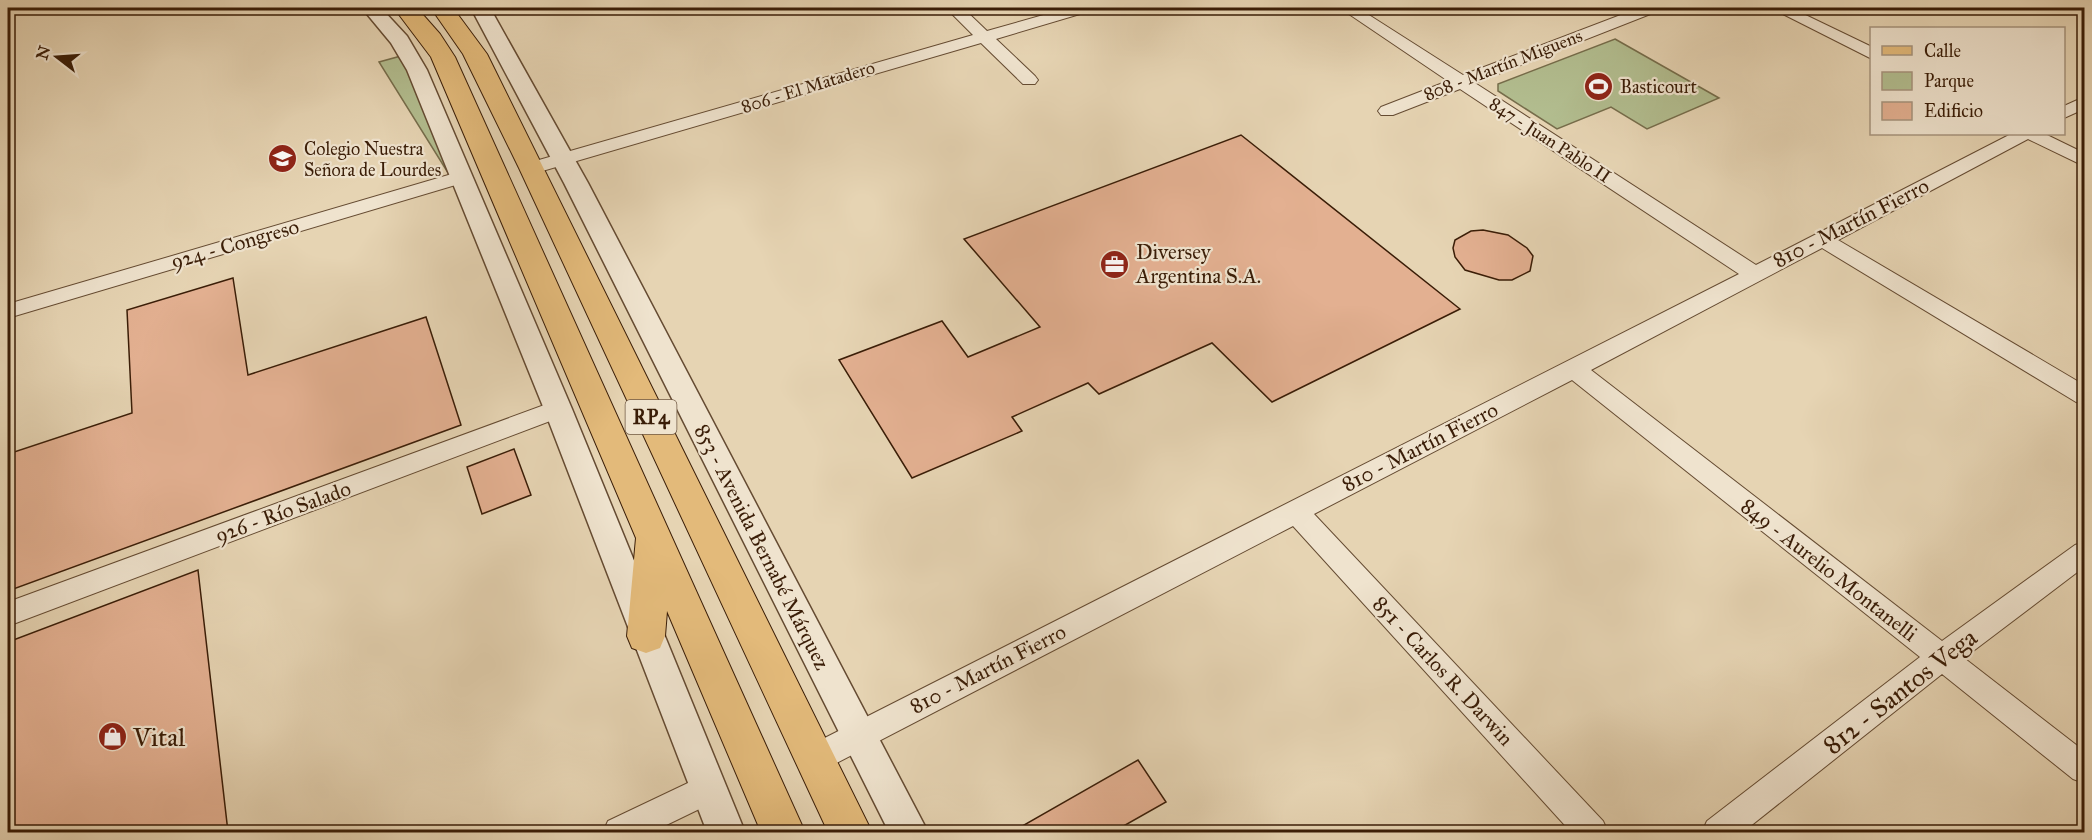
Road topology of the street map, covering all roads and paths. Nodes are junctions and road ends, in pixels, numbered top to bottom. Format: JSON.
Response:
{"nodes":[{"id":1,"x":371,"y":8,"type":"edge"},
{"id":2,"x":405,"y":8,"type":"edge"},
{"id":3,"x":442,"y":8,"type":"edge"},
{"id":4,"x":481,"y":8,"type":"edge"},
{"id":5,"x":559,"y":8,"type":"edge"},
{"id":6,"x":624,"y":8,"type":"edge"},
{"id":7,"x":954,"y":8,"type":"edge"},
{"id":8,"x":1083,"y":8,"type":"edge"},
{"id":9,"x":1348,"y":8,"type":"edge"},
{"id":10,"x":1652,"y":8,"type":"edge"},
{"id":11,"x":1779,"y":8,"type":"edge"},
{"id":12,"x":983,"y":35,"type":"junction"},
{"id":13,"x":1870,"y":53,"type":"edge"},
{"id":14,"x":1029,"y":80,"type":"dead end"},
{"id":15,"x":1460,"y":81,"type":"junction"},
{"id":16,"x":2085,"y":102,"type":"edge"},
{"id":17,"x":1387,"y":111,"type":"dead end"},
{"id":18,"x":2065,"y":112,"type":"edge"},
{"id":19,"x":2022,"y":135,"type":"edge"},
{"id":20,"x":2033,"y":135,"type":"edge"},
{"id":21,"x":564,"y":160,"type":"junction"},
{"id":22,"x":2085,"y":160,"type":"edge"},
{"id":23,"x":532,"y":168,"type":"junction"},
{"id":24,"x":462,"y":177,"type":"junction"},
{"id":25,"x":1821,"y":238,"type":"junction"},
{"id":26,"x":1753,"y":273,"type":"junction"},
{"id":27,"x":8,"y":311,"type":"edge"},
{"id":28,"x":1574,"y":369,"type":"junction"},
{"id":29,"x":2085,"y":396,"type":"edge"},
{"id":30,"x":558,"y":409,"type":"junction"},
{"id":31,"x":1294,"y":510,"type":"junction"},
{"id":32,"x":653,"y":535,"type":"junction"},
{"id":33,"x":2085,"y":554,"type":"edge"},
{"id":34,"x":8,"y":614,"type":"edge"},
{"id":35,"x":646,"y":636,"type":"junction"},
{"id":36,"x":1941,"y":658,"type":"junction"},
{"id":37,"x":859,"y":736,"type":"junction"},
{"id":38,"x":814,"y":759,"type":"junction"},
{"id":39,"x":2085,"y":769,"type":"edge"},
{"id":40,"x":709,"y":788,"type":"junction"},
{"id":41,"x":619,"y":832,"type":"edge"},
{"id":42,"x":726,"y":832,"type":"edge"},
{"id":43,"x":783,"y":832,"type":"edge"},
{"id":44,"x":850,"y":832,"type":"edge"},
{"id":45,"x":909,"y":832,"type":"edge"},
{"id":46,"x":1592,"y":832,"type":"edge"},
{"id":47,"x":1718,"y":832,"type":"edge"}],
"edges":[{"from":1,"to":24,"type":"street"},
{"from":2,"to":32,"type":"main road","number":"RP4"},
{"from":3,"to":23,"type":"main road","name":"853 - Avenida Bernabé Márquez","number":"RP4"},
{"from":4,"to":21,"type":"street","name":"853 - Avenida Bernabé Márquez"},
{"from":5,"to":6,"type":"street"},
{"from":7,"to":12,"type":"street"},
{"from":8,"to":12,"type":"street","name":"806 - El Matadero"},
{"from":9,"to":15,"type":"street","name":"847 - Juan Pablo II"},
{"from":10,"to":15,"type":"street","name":"808 - Martín Miguens"},
{"from":11,"to":13,"type":"street"},
{"from":12,"to":14,"type":"street"},
{"from":12,"to":21,"type":"street","name":"806 - El Matadero"},
{"from":15,"to":17,"type":"street","name":"808 - Martín Miguens"},
{"from":15,"to":26,"type":"street","name":"847 - Juan Pablo II"},
{"from":16,"to":18,"type":"street"},
{"from":19,"to":25,"type":"street","name":"810 - Martín Fierro"},
{"from":20,"to":22,"type":"street"},
{"from":21,"to":23,"type":"street","name":"806 - El Matadero"},
{"from":21,"to":37,"type":"street","name":"853 - Avenida Bernabé Márquez"},
{"from":23,"to":38,"type":"main road","name":"853 - Avenida Bernabé Márquez","number":"RP4"},
{"from":24,"to":27,"type":"street","name":"924 - Congreso"},
{"from":24,"to":30,"type":"street"},
{"from":25,"to":26,"type":"street","name":"810 - Martín Fierro"},
{"from":25,"to":29,"type":"street"},
{"from":26,"to":28,"type":"street","name":"810 - Martín Fierro"},
{"from":28,"to":31,"type":"street","name":"810 - Martín Fierro"},
{"from":28,"to":36,"type":"street","name":"849 - Aurelio Montanelli"},
{"from":30,"to":34,"type":"street","name":"926 - Río Salado"},
{"from":30,"to":35,"type":"street"},
{"from":31,"to":37,"type":"street","name":"810 - Martín Fierro"},
{"from":31,"to":46,"type":"street","name":"851 - Carlos R. Darwin"},
{"from":32,"to":35,"type":"main road"},
{"from":32,"to":43,"type":"main road","number":"RP4"},
{"from":33,"to":36,"type":"street","name":"812 - Santos Vega"},
{"from":35,"to":40,"type":"street"},
{"from":36,"to":39,"type":"street","name":"849 - Aurelio Montanelli"},
{"from":36,"to":47,"type":"street","name":"812 - Santos Vega"},
{"from":37,"to":38,"type":"street","name":"810 - Martín Fierro"},
{"from":37,"to":45,"type":"street","name":"853 - Avenida Bernabé Márquez"},
{"from":38,"to":44,"type":"main road","name":"853 - Avenida Bernabé Márquez","number":"RP4"},
{"from":40,"to":41,"type":"street"},
{"from":40,"to":42,"type":"street"}]}
